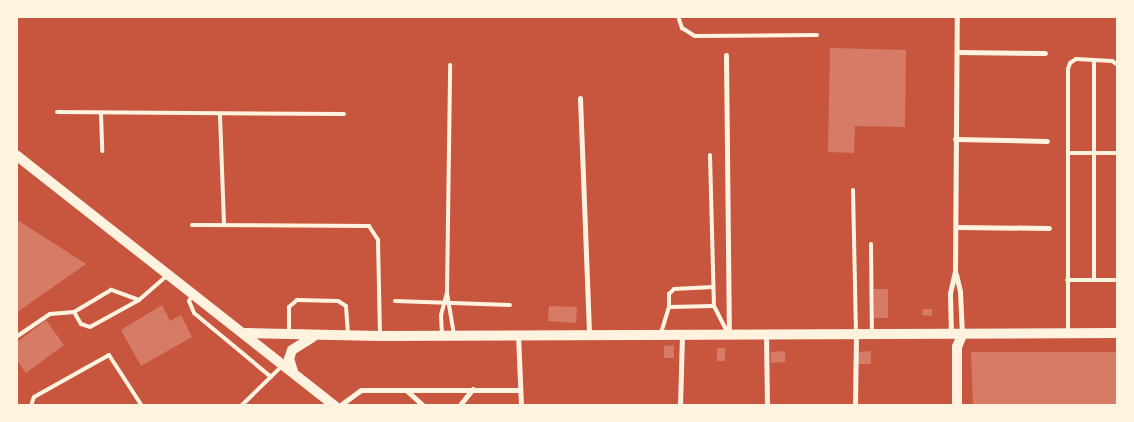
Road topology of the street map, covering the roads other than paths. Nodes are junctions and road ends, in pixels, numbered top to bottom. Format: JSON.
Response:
{"nodes":[{"id":1,"x":678,"y":16,"type":"edge"},
{"id":2,"x":957,"y":16,"type":"edge"},
{"id":3,"x":817,"y":35,"type":"dead end"},
{"id":4,"x":957,"y":52,"type":"junction"},
{"id":5,"x":1045,"y":53,"type":"dead end"},
{"id":6,"x":726,"y":55,"type":"dead end"},
{"id":7,"x":1094,"y":60,"type":"junction"},
{"id":8,"x":450,"y":65,"type":"dead end"},
{"id":9,"x":1118,"y":65,"type":"edge"},
{"id":10,"x":580,"y":98,"type":"dead end"},
{"id":11,"x":57,"y":112,"type":"dead end"},
{"id":12,"x":101,"y":114,"type":"junction"},
{"id":13,"x":344,"y":114,"type":"dead end"},
{"id":14,"x":220,"y":115,"type":"junction"},
{"id":15,"x":955,"y":140,"type":"junction"},
{"id":16,"x":1047,"y":142,"type":"dead end"},
{"id":17,"x":102,"y":151,"type":"dead end"},
{"id":18,"x":1068,"y":153,"type":"junction"},
{"id":19,"x":1094,"y":153,"type":"junction"},
{"id":20,"x":1118,"y":153,"type":"edge"},
{"id":21,"x":16,"y":155,"type":"edge"},
{"id":22,"x":710,"y":155,"type":"dead end"},
{"id":23,"x":852,"y":190,"type":"dead end"},
{"id":24,"x":192,"y":225,"type":"dead end"},
{"id":25,"x":224,"y":225,"type":"junction"},
{"id":26,"x":956,"y":227,"type":"junction"},
{"id":27,"x":1049,"y":228,"type":"dead end"},
{"id":28,"x":871,"y":244,"type":"dead end"},
{"id":29,"x":955,"y":272,"type":"junction"},
{"id":30,"x":170,"y":274,"type":"junction"},
{"id":31,"x":1067,"y":280,"type":"junction"},
{"id":32,"x":1094,"y":280,"type":"junction"},
{"id":33,"x":1118,"y":280,"type":"edge"},
{"id":34,"x":713,"y":287,"type":"junction"},
{"id":35,"x":194,"y":292,"type":"junction"},
{"id":36,"x":447,"y":292,"type":"junction"},
{"id":37,"x":139,"y":300,"type":"junction"},
{"id":38,"x":396,"y":301,"type":"dead end"},
{"id":39,"x":444,"y":302,"type":"junction"},
{"id":40,"x":450,"y":303,"type":"junction"},
{"id":41,"x":510,"y":305,"type":"dead end"},
{"id":42,"x":714,"y":306,"type":"junction"},
{"id":43,"x":669,"y":307,"type":"junction"},
{"id":44,"x":74,"y":312,"type":"junction"},
{"id":45,"x":246,"y":333,"type":"junction"},
{"id":46,"x":1118,"y":333,"type":"edge"},
{"id":47,"x":289,"y":334,"type":"junction"},
{"id":48,"x":518,"y":334,"type":"junction"},
{"id":49,"x":728,"y":334,"type":"junction"},
{"id":50,"x":766,"y":334,"type":"junction"},
{"id":51,"x":1068,"y":334,"type":"junction"},
{"id":52,"x":319,"y":335,"type":"junction"},
{"id":53,"x":442,"y":335,"type":"junction"},
{"id":54,"x":454,"y":335,"type":"junction"},
{"id":55,"x":660,"y":335,"type":"junction"},
{"id":56,"x":682,"y":335,"type":"junction"},
{"id":57,"x":856,"y":335,"type":"junction"},
{"id":58,"x":872,"y":335,"type":"junction"},
{"id":59,"x":956,"y":335,"type":"junction"},
{"id":60,"x":348,"y":336,"type":"junction"},
{"id":61,"x":380,"y":336,"type":"junction"},
{"id":62,"x":589,"y":336,"type":"junction"},
{"id":63,"x":16,"y":337,"type":"edge"},
{"id":64,"x":283,"y":364,"type":"junction"},
{"id":65,"x":294,"y":373,"type":"junction"},
{"id":66,"x":271,"y":377,"type":"junction"},
{"id":67,"x":405,"y":389,"type":"junction"},
{"id":68,"x":473,"y":389,"type":"junction"},
{"id":69,"x":518,"y":390,"type":"junction"},
{"id":70,"x":31,"y":406,"type":"edge"},
{"id":71,"x":142,"y":406,"type":"edge"},
{"id":72,"x":241,"y":406,"type":"edge"},
{"id":73,"x":335,"y":406,"type":"edge"},
{"id":74,"x":339,"y":406,"type":"edge"},
{"id":75,"x":424,"y":406,"type":"edge"},
{"id":76,"x":459,"y":406,"type":"edge"},
{"id":77,"x":521,"y":406,"type":"edge"},
{"id":78,"x":680,"y":406,"type":"edge"},
{"id":79,"x":767,"y":406,"type":"edge"},
{"id":80,"x":855,"y":406,"type":"edge"},
{"id":81,"x":957,"y":406,"type":"edge"}],
"edges":[{"from":1,"to":3,"type":"lane"},
{"from":2,"to":4,"type":"street"},
{"from":4,"to":5,"type":"street"},
{"from":4,"to":15,"type":"street"},
{"from":6,"to":49,"type":"street"},
{"from":7,"to":9,"type":"lane"},
{"from":7,"to":18,"type":"lane"},
{"from":7,"to":19,"type":"lane"},
{"from":8,"to":36,"type":"lane"},
{"from":10,"to":62,"type":"street"},
{"from":11,"to":12,"type":"lane"},
{"from":12,"to":14,"type":"lane"},
{"from":12,"to":17,"type":"lane"},
{"from":13,"to":14,"type":"lane"},
{"from":14,"to":25,"type":"lane"},
{"from":15,"to":16,"type":"street"},
{"from":15,"to":26,"type":"street"},
{"from":18,"to":19,"type":"lane"},
{"from":18,"to":31,"type":"lane"},
{"from":19,"to":20,"type":"lane"},
{"from":19,"to":32,"type":"lane"},
{"from":21,"to":30,"type":"main road"},
{"from":22,"to":34,"type":"lane"},
{"from":23,"to":57,"type":"lane"},
{"from":24,"to":25,"type":"lane"},
{"from":25,"to":61,"type":"lane"},
{"from":26,"to":27,"type":"street"},
{"from":26,"to":29,"type":"street"},
{"from":28,"to":58,"type":"lane"},
{"from":29,"to":59,"type":"street"},
{"from":29,"to":59,"type":"street"},
{"from":30,"to":35,"type":"main road"},
{"from":30,"to":37,"type":"lane"},
{"from":31,"to":32,"type":"lane"},
{"from":31,"to":51,"type":"lane"},
{"from":32,"to":33,"type":"lane"},
{"from":34,"to":42,"type":"lane"},
{"from":34,"to":43,"type":"lane"},
{"from":35,"to":45,"type":"main road"},
{"from":35,"to":66,"type":"lane"},
{"from":36,"to":39,"type":"lane"},
{"from":36,"to":40,"type":"lane"},
{"from":37,"to":44,"type":"lane"},
{"from":37,"to":44,"type":"lane"},
{"from":38,"to":39,"type":"lane"},
{"from":39,"to":40,"type":"lane"},
{"from":39,"to":53,"type":"lane"},
{"from":40,"to":41,"type":"lane"},
{"from":40,"to":54,"type":"lane"},
{"from":42,"to":43,"type":"lane"},
{"from":42,"to":49,"type":"lane"},
{"from":43,"to":55,"type":"lane"},
{"from":44,"to":63,"type":"lane"},
{"from":45,"to":47,"type":"main road"},
{"from":45,"to":64,"type":"main road"},
{"from":46,"to":51,"type":"main road"},
{"from":47,"to":52,"type":"main road"},
{"from":47,"to":60,"type":"lane"},
{"from":48,"to":54,"type":"main road"},
{"from":48,"to":62,"type":"main road"},
{"from":48,"to":69,"type":"street"},
{"from":49,"to":50,"type":"main road"},
{"from":49,"to":56,"type":"main road"},
{"from":50,"to":57,"type":"main road"},
{"from":50,"to":79,"type":"street"},
{"from":51,"to":59,"type":"main road"},
{"from":52,"to":60,"type":"main road"},
{"from":52,"to":65,"type":"main road"},
{"from":53,"to":54,"type":"main road"},
{"from":53,"to":61,"type":"main road"},
{"from":55,"to":56,"type":"main road"},
{"from":55,"to":62,"type":"main road"},
{"from":56,"to":78,"type":"street"},
{"from":57,"to":58,"type":"main road"},
{"from":57,"to":80,"type":"street"},
{"from":58,"to":59,"type":"main road"},
{"from":59,"to":81,"type":"main road"},
{"from":60,"to":61,"type":"main road"},
{"from":64,"to":65,"type":"main road"},
{"from":64,"to":66,"type":"lane"},
{"from":65,"to":73,"type":"main road"},
{"from":66,"to":72,"type":"lane"},
{"from":67,"to":68,"type":"street"},
{"from":67,"to":74,"type":"street"},
{"from":67,"to":75,"type":"street"},
{"from":68,"to":69,"type":"street"},
{"from":68,"to":76,"type":"street"},
{"from":69,"to":77,"type":"street"},
{"from":70,"to":71,"type":"lane"}]}
